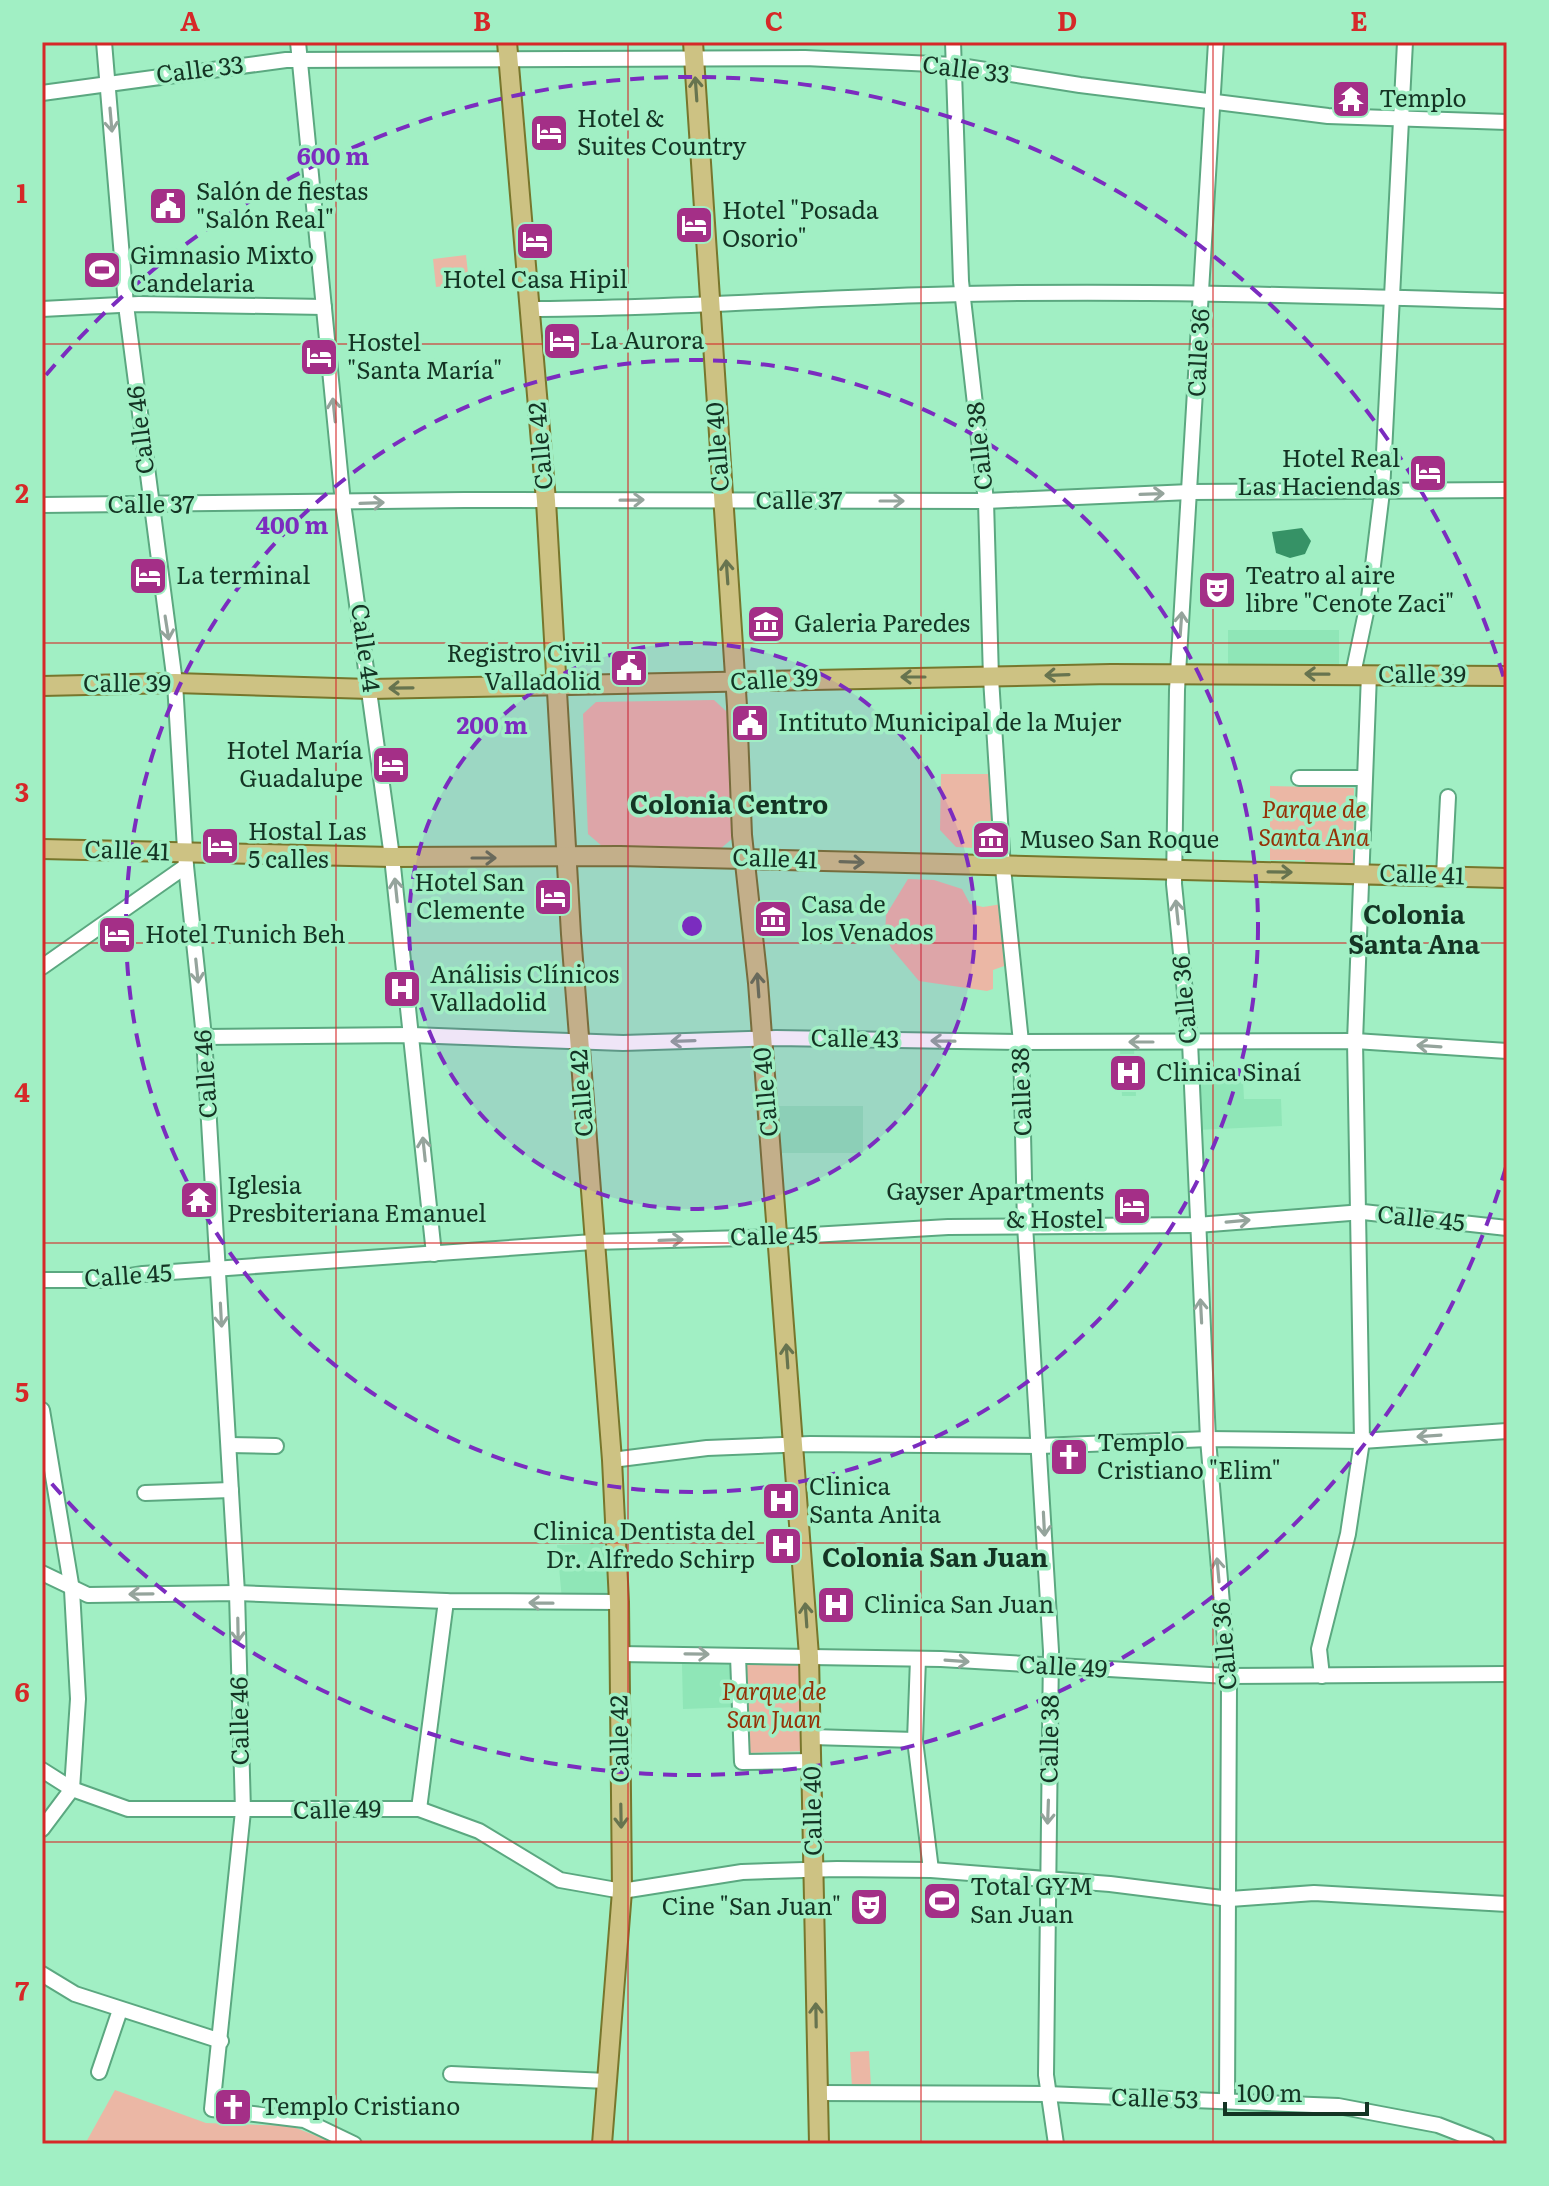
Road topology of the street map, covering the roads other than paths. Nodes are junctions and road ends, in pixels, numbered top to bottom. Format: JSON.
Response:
{"nodes":[{"id":1,"x":104,"y":42,"type":"edge"},
{"id":2,"x":298,"y":42,"type":"edge"},
{"id":3,"x":953,"y":42,"type":"edge"},
{"id":4,"x":1216,"y":42,"type":"edge"},
{"id":5,"x":1405,"y":42,"type":"edge"},
{"id":6,"x":694,"y":50,"type":"edge"},
{"id":7,"x":508,"y":52,"type":"edge"},
{"id":8,"x":300,"y":63,"type":"junction"},
{"id":9,"x":954,"y":65,"type":"junction"},
{"id":10,"x":108,"y":86,"type":"junction"},
{"id":11,"x":42,"y":93,"type":"edge"},
{"id":12,"x":1214,"y":102,"type":"junction"},
{"id":13,"x":1401,"y":117,"type":"junction"},
{"id":14,"x":1507,"y":122,"type":"edge"},
{"id":15,"x":963,"y":294,"type":"junction"},
{"id":16,"x":1202,"y":294,"type":"junction"},
{"id":17,"x":1391,"y":297,"type":"junction"},
{"id":18,"x":1507,"y":301,"type":"edge"},
{"id":19,"x":126,"y":305,"type":"junction"},
{"id":20,"x":708,"y":305,"type":"junction"},
{"id":21,"x":324,"y":307,"type":"junction"},
{"id":22,"x":42,"y":309,"type":"edge"},
{"id":23,"x":529,"y":309,"type":"junction"},
{"id":24,"x":1507,"y":490,"type":"edge"},
{"id":25,"x":1190,"y":492,"type":"junction"},
{"id":26,"x":1382,"y":492,"type":"junction"},
{"id":27,"x":546,"y":501,"type":"junction"},
{"id":28,"x":722,"y":501,"type":"junction"},
{"id":29,"x":986,"y":501,"type":"junction"},
{"id":30,"x":343,"y":503,"type":"junction"},
{"id":31,"x":42,"y":505,"type":"edge"},
{"id":32,"x":150,"y":505,"type":"junction"},
{"id":33,"x":1178,"y":674,"type":"junction"},
{"id":34,"x":1361,"y":674,"type":"junction"},
{"id":35,"x":1507,"y":676,"type":"edge"},
{"id":36,"x":991,"y":678,"type":"junction"},
{"id":37,"x":735,"y":682,"type":"junction"},
{"id":38,"x":175,"y":683,"type":"junction"},
{"id":39,"x":42,"y":686,"type":"edge"},
{"id":40,"x":558,"y":686,"type":"junction"},
{"id":41,"x":370,"y":689,"type":"junction"},
{"id":42,"x":1299,"y":778,"type":"dead end"},
{"id":43,"x":1363,"y":778,"type":"junction"},
{"id":44,"x":1448,"y":797,"type":"dead end"},
{"id":45,"x":42,"y":849,"type":"edge"},
{"id":46,"x":569,"y":856,"type":"junction"},
{"id":47,"x":392,"y":857,"type":"junction"},
{"id":48,"x":746,"y":859,"type":"junction"},
{"id":49,"x":186,"y":860,"type":"junction"},
{"id":50,"x":1003,"y":868,"type":"junction"},
{"id":51,"x":1174,"y":872,"type":"junction"},
{"id":52,"x":1360,"y":873,"type":"junction"},
{"id":53,"x":1444,"y":875,"type":"junction"},
{"id":54,"x":1507,"y":878,"type":"edge"},
{"id":55,"x":42,"y":967,"type":"edge"},
{"id":56,"x":412,"y":1035,"type":"junction"},
{"id":57,"x":204,"y":1037,"type":"junction"},
{"id":58,"x":761,"y":1039,"type":"junction"},
{"id":59,"x":1355,"y":1041,"type":"junction"},
{"id":60,"x":579,"y":1042,"type":"junction"},
{"id":61,"x":1021,"y":1042,"type":"junction"},
{"id":62,"x":1190,"y":1042,"type":"junction"},
{"id":63,"x":1507,"y":1051,"type":"edge"},
{"id":64,"x":1357,"y":1212,"type":"junction"},
{"id":65,"x":1025,"y":1225,"type":"junction"},
{"id":66,"x":1197,"y":1225,"type":"junction"},
{"id":67,"x":1507,"y":1228,"type":"edge"},
{"id":68,"x":778,"y":1237,"type":"junction"},
{"id":69,"x":593,"y":1242,"type":"junction"},
{"id":70,"x":434,"y":1254,"type":"junction"},
{"id":71,"x":218,"y":1271,"type":"junction"},
{"id":72,"x":42,"y":1280,"type":"edge"},
{"id":73,"x":42,"y":1410,"type":"edge"},
{"id":74,"x":1507,"y":1431,"type":"edge"},
{"id":75,"x":1208,"y":1439,"type":"junction"},
{"id":76,"x":1362,"y":1441,"type":"junction"},
{"id":77,"x":229,"y":1445,"type":"junction"},
{"id":78,"x":794,"y":1445,"type":"junction"},
{"id":79,"x":276,"y":1446,"type":"dead end"},
{"id":80,"x":1040,"y":1446,"type":"junction"},
{"id":81,"x":612,"y":1460,"type":"junction"},
{"id":82,"x":231,"y":1490,"type":"junction"},
{"id":83,"x":145,"y":1493,"type":"dead end"},
{"id":84,"x":42,"y":1573,"type":"edge"},
{"id":85,"x":72,"y":1590,"type":"junction"},
{"id":86,"x":237,"y":1593,"type":"junction"},
{"id":87,"x":446,"y":1601,"type":"junction"},
{"id":88,"x":619,"y":1602,"type":"junction"},
{"id":89,"x":619,"y":1654,"type":"junction"},
{"id":90,"x":738,"y":1656,"type":"junction"},
{"id":91,"x":809,"y":1656,"type":"junction"},
{"id":92,"x":918,"y":1659,"type":"junction"},
{"id":93,"x":1051,"y":1667,"type":"junction"},
{"id":94,"x":1507,"y":1674,"type":"edge"},
{"id":95,"x":1227,"y":1676,"type":"junction"},
{"id":96,"x":1322,"y":1676,"type":"junction"},
{"id":97,"x":812,"y":1737,"type":"junction"},
{"id":98,"x":915,"y":1740,"type":"junction"},
{"id":99,"x":813,"y":1761,"type":"junction"},
{"id":100,"x":42,"y":1770,"type":"edge"},
{"id":101,"x":72,"y":1789,"type":"junction"},
{"id":102,"x":419,"y":1809,"type":"junction"},
{"id":103,"x":243,"y":1811,"type":"junction"},
{"id":104,"x":42,"y":1829,"type":"edge"},
{"id":105,"x":814,"y":1869,"type":"junction"},
{"id":106,"x":931,"y":1870,"type":"junction"},
{"id":107,"x":1046,"y":1880,"type":"junction"},
{"id":108,"x":622,"y":1891,"type":"junction"},
{"id":109,"x":1230,"y":1899,"type":"junction"},
{"id":110,"x":1507,"y":1904,"type":"edge"},
{"id":111,"x":42,"y":1974,"type":"edge"},
{"id":112,"x":120,"y":2010,"type":"junction"},
{"id":113,"x":221,"y":2041,"type":"junction"},
{"id":114,"x":99,"y":2072,"type":"dead end"},
{"id":115,"x":451,"y":2074,"type":"dead end"},
{"id":116,"x":607,"y":2081,"type":"junction"},
{"id":117,"x":818,"y":2093,"type":"junction"},
{"id":118,"x":1047,"y":2094,"type":"junction"},
{"id":119,"x":1227,"y":2101,"type":"junction"},
{"id":120,"x":354,"y":2144,"type":"edge"},
{"id":121,"x":602,"y":2144,"type":"edge"},
{"id":122,"x":819,"y":2144,"type":"edge"},
{"id":123,"x":1056,"y":2144,"type":"edge"},
{"id":124,"x":1487,"y":2144,"type":"edge"}],
"edges":[{"from":1,"to":10,"type":"street","name":"Calle 46"},
{"from":2,"to":8,"type":"street","name":"Calle 44"},
{"from":3,"to":9,"type":"street","name":"Calle 38"},
{"from":4,"to":12,"type":"street","name":"Calle 36"},
{"from":5,"to":13,"type":"street"},
{"from":6,"to":7,"type":"street","name":"Calle 33"},
{"from":6,"to":9,"type":"street","name":"Calle 33"},
{"from":20,"to":6,"type":"main road","name":"Calle 40","one_way":true},
{"from":7,"to":8,"type":"street","name":"Calle 33"},
{"from":7,"to":23,"type":"main road","name":"Calle 42"},
{"from":8,"to":10,"type":"street","name":"Calle 33"},
{"from":8,"to":21,"type":"street","name":"Calle 44"},
{"from":9,"to":12,"type":"street","name":"Calle 33"},
{"from":9,"to":15,"type":"street","name":"Calle 38"},
{"from":10,"to":11,"type":"street","name":"Calle 33"},
{"from":10,"to":19,"type":"street","name":"Calle 46","one_way":true},
{"from":12,"to":13,"type":"street","name":"Calle 33"},
{"from":12,"to":16,"type":"street","name":"Calle 36"},
{"from":13,"to":14,"type":"street","name":"Calle 33"},
{"from":13,"to":17,"type":"street"},
{"from":15,"to":16,"type":"street"},
{"from":15,"to":20,"type":"street"},
{"from":15,"to":29,"type":"street","name":"Calle 38"},
{"from":16,"to":17,"type":"street"},
{"from":16,"to":25,"type":"street","name":"Calle 36"},
{"from":17,"to":18,"type":"street"},
{"from":17,"to":26,"type":"street"},
{"from":19,"to":21,"type":"street"},
{"from":19,"to":22,"type":"street"},
{"from":19,"to":32,"type":"street","name":"Calle 46"},
{"from":20,"to":23,"type":"street"},
{"from":20,"to":28,"type":"main road","name":"Calle 40"},
{"from":30,"to":21,"type":"street","name":"Calle 44","one_way":true},
{"from":23,"to":27,"type":"main road","name":"Calle 42"},
{"from":24,"to":26,"type":"street","name":"Calle 37"},
{"from":25,"to":26,"type":"street","name":"Calle 37"},
{"from":29,"to":25,"type":"street","name":"Calle 37","one_way":true},
{"from":33,"to":25,"type":"street","name":"Calle 36","one_way":true},
{"from":26,"to":34,"type":"street"},
{"from":27,"to":28,"type":"street","name":"Calle 37","one_way":true},
{"from":30,"to":27,"type":"street","name":"Calle 37","one_way":true},
{"from":27,"to":40,"type":"main road","name":"Calle 42"},
{"from":28,"to":29,"type":"street","name":"Calle 37","one_way":true},
{"from":37,"to":28,"type":"main road","name":"Calle 40","one_way":true},
{"from":29,"to":36,"type":"street","name":"Calle 38"},
{"from":30,"to":32,"type":"street","name":"Calle 37"},
{"from":30,"to":41,"type":"street","name":"Calle 44"},
{"from":31,"to":32,"type":"street","name":"Calle 37"},
{"from":32,"to":38,"type":"street","name":"Calle 46","one_way":true},
{"from":34,"to":33,"type":"main road","name":"Calle 39","one_way":true},
{"from":33,"to":36,"type":"main road","name":"Calle 39","one_way":true},
{"from":33,"to":51,"type":"street","name":"Calle 36"},
{"from":34,"to":35,"type":"main road","name":"Calle 39"},
{"from":34,"to":43,"type":"street"},
{"from":36,"to":37,"type":"main road","name":"Calle 39","one_way":true},
{"from":36,"to":50,"type":"street","name":"Calle 38"},
{"from":37,"to":40,"type":"main road","name":"Calle 39"},
{"from":37,"to":48,"type":"main road","name":"Calle 40"},
{"from":38,"to":39,"type":"main road","name":"Calle 39"},
{"from":38,"to":41,"type":"main road","name":"Calle 39"},
{"from":38,"to":49,"type":"street","name":"Calle 46"},
{"from":40,"to":41,"type":"main road","name":"Calle 39","one_way":true},
{"from":40,"to":46,"type":"main road","name":"Calle 42"},
{"from":41,"to":47,"type":"street","name":"Calle 44"},
{"from":42,"to":43,"type":"street"},
{"from":43,"to":52,"type":"street"},
{"from":44,"to":53,"type":"street"},
{"from":45,"to":49,"type":"main road","name":"Calle 41"},
{"from":47,"to":46,"type":"main road","name":"Calle 41","one_way":true},
{"from":46,"to":48,"type":"main road","name":"Calle 41"},
{"from":46,"to":60,"type":"main road","name":"Calle 42"},
{"from":47,"to":49,"type":"main road","name":"Calle 41"},
{"from":56,"to":47,"type":"street","name":"Calle 44","one_way":true},
{"from":48,"to":50,"type":"main road","name":"Calle 41","one_way":true},
{"from":58,"to":48,"type":"main road","name":"Calle 40","one_way":true},
{"from":49,"to":55,"type":"street"},
{"from":49,"to":57,"type":"street","name":"Calle 46","one_way":true},
{"from":50,"to":51,"type":"main road","name":"Calle 41"},
{"from":50,"to":61,"type":"street","name":"Calle 38"},
{"from":51,"to":52,"type":"main road","name":"Calle 41","one_way":true},
{"from":62,"to":51,"type":"street","name":"Calle 36","one_way":true},
{"from":52,"to":53,"type":"main road","name":"Calle 41"},
{"from":52,"to":59,"type":"street"},
{"from":53,"to":54,"type":"main road","name":"Calle 41"},
{"from":56,"to":57,"type":"street","name":"Calle 43"},
{"from":56,"to":60,"type":"street","name":"Calle 43"},
{"from":70,"to":56,"type":"street","name":"Calle 44","one_way":true},
{"from":57,"to":71,"type":"street","name":"Calle 46"},
{"from":58,"to":60,"type":"street","name":"Calle 43","one_way":true},
{"from":61,"to":58,"type":"street","name":"Calle 43","one_way":true},
{"from":58,"to":68,"type":"main road","name":"Calle 40"},
{"from":59,"to":62,"type":"street","name":"Calle 43"},
{"from":63,"to":59,"type":"street","name":"Calle 43","one_way":true},
{"from":59,"to":64,"type":"street"},
{"from":60,"to":69,"type":"main road","name":"Calle 42"},
{"from":62,"to":61,"type":"street","name":"Calle 43","one_way":true},
{"from":61,"to":65,"type":"street","name":"Calle 38"},
{"from":62,"to":66,"type":"street","name":"Calle 36"},
{"from":66,"to":64,"type":"street","name":"Calle 45","one_way":true},
{"from":64,"to":67,"type":"street","name":"Calle 45"},
{"from":64,"to":76,"type":"street"},
{"from":65,"to":66,"type":"street","name":"Calle 45"},
{"from":65,"to":68,"type":"street","name":"Calle 45"},
{"from":65,"to":80,"type":"street","name":"Calle 38"},
{"from":75,"to":66,"type":"street","name":"Calle 36","one_way":true},
{"from":69,"to":68,"type":"street","name":"Calle 45","one_way":true},
{"from":78,"to":68,"type":"main road","name":"Calle 40","one_way":true},
{"from":69,"to":70,"type":"street","name":"Calle 45"},
{"from":69,"to":81,"type":"main road","name":"Calle 42"},
{"from":70,"to":71,"type":"street","name":"Calle 45"},
{"from":71,"to":72,"type":"street","name":"Calle 45"},
{"from":71,"to":77,"type":"street","name":"Calle 46","one_way":true},
{"from":73,"to":85,"type":"street"},
{"from":74,"to":76,"type":"street","one_way":true},
{"from":75,"to":76,"type":"street"},
{"from":75,"to":80,"type":"street"},
{"from":95,"to":75,"type":"street","name":"Calle 36","one_way":true},
{"from":76,"to":96,"type":"street"},
{"from":77,"to":79,"type":"street"},
{"from":77,"to":82,"type":"street","name":"Calle 46"},
{"from":78,"to":80,"type":"street"},
{"from":78,"to":81,"type":"street"},
{"from":91,"to":78,"type":"main road","name":"Calle 40","one_way":true},
{"from":80,"to":93,"type":"street","name":"Calle 38","one_way":true},
{"from":81,"to":88,"type":"main road","name":"Calle 42"},
{"from":82,"to":83,"type":"street"},
{"from":82,"to":86,"type":"street","name":"Calle 46"},
{"from":84,"to":85,"type":"street"},
{"from":86,"to":85,"type":"street","one_way":true},
{"from":85,"to":101,"type":"street"},
{"from":86,"to":87,"type":"street"},
{"from":86,"to":103,"type":"street","name":"Calle 46","one_way":true},
{"from":88,"to":87,"type":"street","one_way":true},
{"from":87,"to":102,"type":"street"},
{"from":88,"to":89,"type":"main road","name":"Calle 42"},
{"from":89,"to":90,"type":"street","name":"Calle 49","one_way":true},
{"from":89,"to":108,"type":"main road","name":"Calle 42","one_way":true},
{"from":90,"to":91,"type":"street","name":"Calle 49"},
{"from":90,"to":99,"type":"street"},
{"from":91,"to":92,"type":"street","name":"Calle 49"},
{"from":91,"to":97,"type":"main road","name":"Calle 40"},
{"from":92,"to":93,"type":"street","name":"Calle 49","one_way":true},
{"from":92,"to":98,"type":"street"},
{"from":93,"to":95,"type":"street","name":"Calle 49"},
{"from":93,"to":107,"type":"street","name":"Calle 38","one_way":true},
{"from":94,"to":96,"type":"street","name":"Calle 49"},
{"from":95,"to":96,"type":"street","name":"Calle 49"},
{"from":95,"to":109,"type":"street","name":"Calle 36"},
{"from":97,"to":98,"type":"street"},
{"from":97,"to":99,"type":"main road","name":"Calle 40"},
{"from":98,"to":106,"type":"street"},
{"from":99,"to":105,"type":"main road","name":"Calle 40"},
{"from":100,"to":101,"type":"street","name":"Calle 49"},
{"from":101,"to":103,"type":"street","name":"Calle 49"},
{"from":101,"to":104,"type":"street"},
{"from":102,"to":103,"type":"street","name":"Calle 49"},
{"from":102,"to":108,"type":"street","name":"Calle 49"},
{"from":103,"to":113,"type":"street","name":"Calle 46"},
{"from":105,"to":106,"type":"street","name":"Calle 49"},
{"from":105,"to":108,"type":"street","name":"Calle 49"},
{"from":117,"to":105,"type":"main road","name":"Calle 40","one_way":true},
{"from":106,"to":107,"type":"street","name":"Calle 49"},
{"from":107,"to":109,"type":"street","name":"Calle 49"},
{"from":107,"to":118,"type":"street","name":"Calle 38"},
{"from":108,"to":116,"type":"main road","name":"Calle 42"},
{"from":109,"to":110,"type":"street","name":"Calle 49"},
{"from":109,"to":119,"type":"street","name":"Calle 36"},
{"from":111,"to":112,"type":"street"},
{"from":112,"to":113,"type":"street"},
{"from":112,"to":114,"type":"street"},
{"from":113,"to":120,"type":"street","name":"Calle 46"},
{"from":115,"to":116,"type":"street"},
{"from":116,"to":121,"type":"main road","name":"Calle 42"},
{"from":117,"to":118,"type":"street","name":"Calle 53"},
{"from":117,"to":122,"type":"main road","name":"Calle 40"},
{"from":118,"to":119,"type":"street","name":"Calle 53"},
{"from":118,"to":123,"type":"street","name":"Calle 38"},
{"from":119,"to":124,"type":"street","name":"Calle 53"}]}
